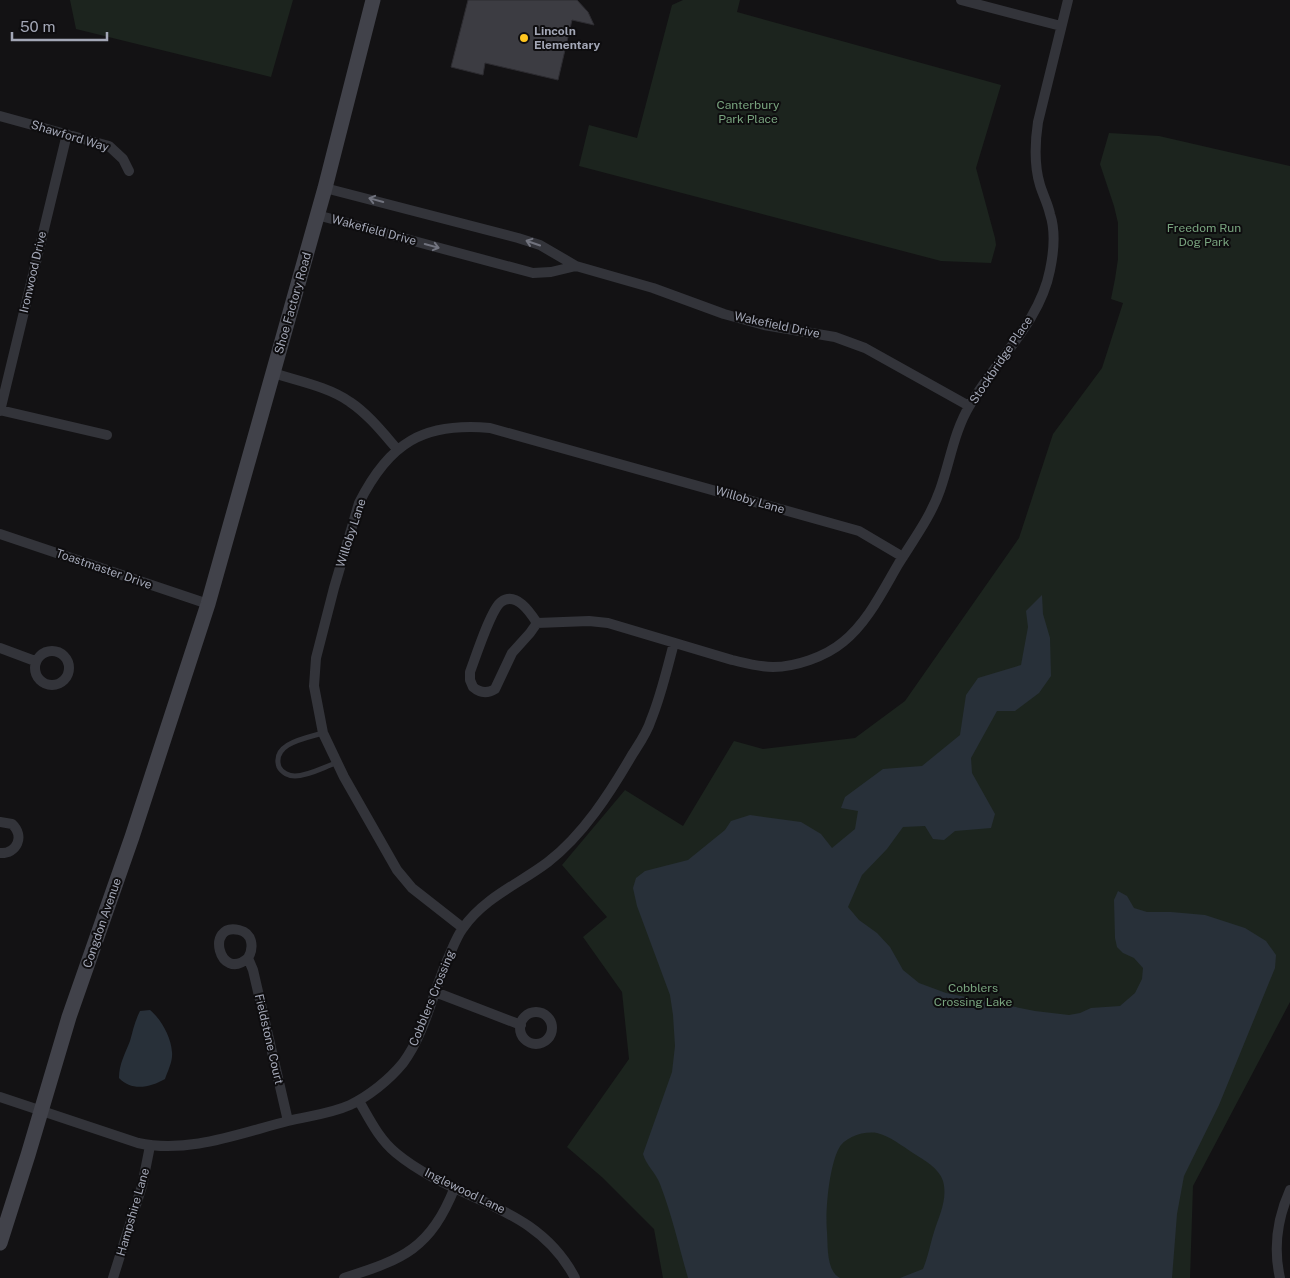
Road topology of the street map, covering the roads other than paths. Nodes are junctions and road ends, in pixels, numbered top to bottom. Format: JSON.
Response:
{"nodes":[{"id":1,"x":373,"y":0,"type":"edge"},
{"id":2,"x":961,"y":0,"type":"edge"},
{"id":3,"x":1068,"y":0,"type":"edge"},
{"id":4,"x":1061,"y":26,"type":"junction"},
{"id":5,"x":0,"y":116,"type":"edge"},
{"id":6,"x":67,"y":134,"type":"junction"},
{"id":7,"x":130,"y":171,"type":"dead end"},
{"id":8,"x":326,"y":188,"type":"junction"},
{"id":9,"x":318,"y":215,"type":"junction"},
{"id":10,"x":576,"y":266,"type":"junction"},
{"id":11,"x":273,"y":373,"type":"junction"},
{"id":12,"x":969,"y":406,"type":"junction"},
{"id":13,"x":0,"y":410,"type":"edge"},
{"id":14,"x":108,"y":435,"type":"dead end"},
{"id":15,"x":397,"y":449,"type":"junction"},
{"id":16,"x":0,"y":534,"type":"edge"},
{"id":17,"x":903,"y":557,"type":"junction"},
{"id":18,"x":208,"y":604,"type":"junction"},
{"id":19,"x":537,"y":623,"type":"junction"},
{"id":20,"x":674,"y":643,"type":"junction"},
{"id":21,"x":0,"y":648,"type":"edge"},
{"id":22,"x":35,"y":661,"type":"dead end"},
{"id":23,"x":323,"y":733,"type":"junction"},
{"id":24,"x":336,"y":763,"type":"junction"},
{"id":25,"x":0,"y":822,"type":"edge"},
{"id":26,"x":0,"y":853,"type":"edge"},
{"id":27,"x":463,"y":928,"type":"junction"},
{"id":28,"x":248,"y":958,"type":"dead end"},
{"id":29,"x":435,"y":992,"type":"junction"},
{"id":30,"x":521,"y":1024,"type":"dead end"},
{"id":31,"x":0,"y":1097,"type":"edge"},
{"id":32,"x":358,"y":1100,"type":"junction"},
{"id":33,"x":42,"y":1111,"type":"junction"},
{"id":34,"x":288,"y":1121,"type":"junction"},
{"id":35,"x":150,"y":1146,"type":"junction"},
{"id":36,"x":455,"y":1187,"type":"junction"},
{"id":37,"x":1290,"y":1190,"type":"edge"},
{"id":38,"x":0,"y":1242,"type":"edge"},
{"id":39,"x":113,"y":1278,"type":"edge"},
{"id":40,"x":344,"y":1278,"type":"edge"},
{"id":41,"x":576,"y":1278,"type":"edge"},
{"id":42,"x":1280,"y":1278,"type":"edge"}],
"edges":[{"from":1,"to":8,"type":"street","name":"Shoe Factory Road"},
{"from":2,"to":4,"type":"street"},
{"from":3,"to":4,"type":"street","name":"Stockbridge Place"},
{"from":4,"to":12,"type":"street","name":"Stockbridge Place"},
{"from":5,"to":6,"type":"street","name":"Shawford Way"},
{"from":6,"to":7,"type":"street","name":"Shawford Way"},
{"from":6,"to":13,"type":"street","name":"Ironwood Drive"},
{"from":8,"to":9,"type":"street","name":"Shoe Factory Road"},
{"from":10,"to":8,"type":"street","name":"Wakefield Drive","one_way":true},
{"from":9,"to":10,"type":"street","name":"Wakefield Drive","one_way":true},
{"from":9,"to":11,"type":"street","name":"Shoe Factory Road"},
{"from":10,"to":12,"type":"street","name":"Wakefield Drive"},
{"from":11,"to":15,"type":"street"},
{"from":11,"to":18,"type":"street","name":"Shoe Factory Road"},
{"from":12,"to":17,"type":"street","name":"Stockbridge Place"},
{"from":13,"to":14,"type":"street"},
{"from":15,"to":17,"type":"street","name":"Willoby Lane"},
{"from":15,"to":23,"type":"street","name":"Willoby Lane"},
{"from":16,"to":18,"type":"street","name":"Toastmaster Drive"},
{"from":17,"to":20,"type":"street","name":"Stockbridge Place"},
{"from":18,"to":33,"type":"street","name":"Congdon Avenue"},
{"from":19,"to":19,"type":"street"},
{"from":19,"to":20,"type":"street","name":"Stockbridge Place"},
{"from":20,"to":27,"type":"street","name":"Cobblers Crossing"},
{"from":21,"to":22,"type":"street"},
{"from":23,"to":24,"type":"street","name":"Willoby Lane"},
{"from":23,"to":24,"type":"lane"},
{"from":24,"to":27,"type":"street","name":"Willoby Lane"},
{"from":25,"to":26,"type":"street"},
{"from":27,"to":29,"type":"street","name":"Cobblers Crossing"},
{"from":28,"to":34,"type":"street","name":"Fieldstone Court"},
{"from":29,"to":30,"type":"street"},
{"from":29,"to":32,"type":"street","name":"Cobblers Crossing"},
{"from":31,"to":33,"type":"street","name":"Cobblers Crossing"},
{"from":32,"to":34,"type":"street","name":"Cobblers Crossing"},
{"from":32,"to":36,"type":"street","name":"Inglewood Lane"},
{"from":33,"to":35,"type":"street","name":"Cobblers Crossing"},
{"from":33,"to":38,"type":"street","name":"Congdon Avenue"},
{"from":34,"to":35,"type":"street","name":"Cobblers Crossing"},
{"from":35,"to":39,"type":"street","name":"Hampshire Lane"},
{"from":36,"to":40,"type":"street"},
{"from":36,"to":41,"type":"street","name":"Inglewood Lane"},
{"from":37,"to":42,"type":"street"}]}
